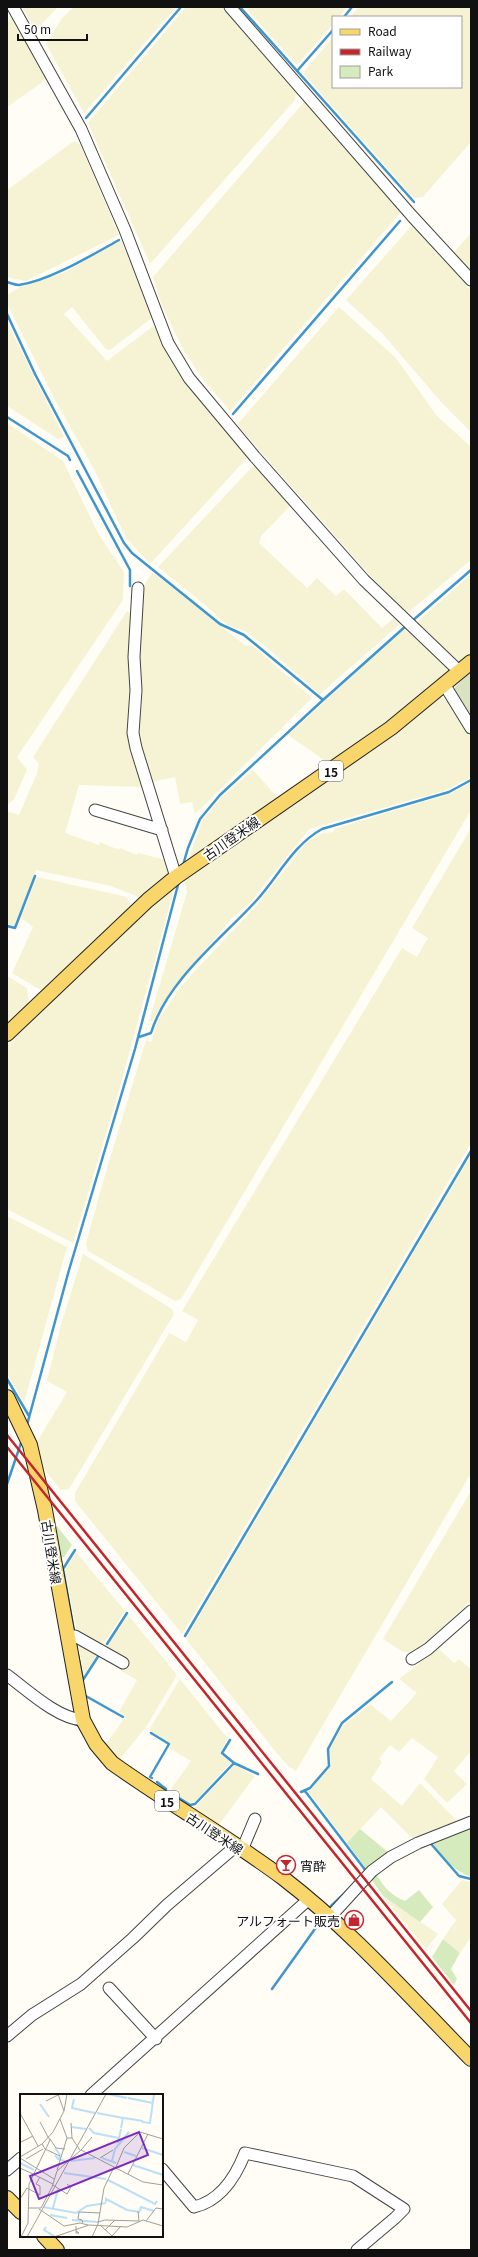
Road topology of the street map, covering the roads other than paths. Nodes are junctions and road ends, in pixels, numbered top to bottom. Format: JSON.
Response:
{"nodes":[{"id":1,"x":12,"y":7,"type":"edge"},
{"id":2,"x":230,"y":7,"type":"edge"},
{"id":3,"x":471,"y":280,"type":"edge"},
{"id":4,"x":138,"y":588,"type":"dead end"},
{"id":5,"x":471,"y":662,"type":"edge"},
{"id":6,"x":460,"y":672,"type":"junction"},
{"id":7,"x":444,"y":684,"type":"junction"},
{"id":8,"x":471,"y":728,"type":"edge"},
{"id":9,"x":94,"y":810,"type":"dead end"},
{"id":10,"x":162,"y":830,"type":"junction"},
{"id":11,"x":180,"y":874,"type":"junction"},
{"id":12,"x":7,"y":1034,"type":"edge"},
{"id":13,"x":7,"y":1397,"type":"edge"},
{"id":14,"x":471,"y":1611,"type":"edge"},
{"id":15,"x":67,"y":1637,"type":"junction"},
{"id":16,"x":412,"y":1659,"type":"dead end"},
{"id":17,"x":123,"y":1663,"type":"dead end"},
{"id":18,"x":7,"y":1676,"type":"edge"},
{"id":19,"x":83,"y":1720,"type":"junction"},
{"id":20,"x":255,"y":1819,"type":"dead end"},
{"id":21,"x":471,"y":1822,"type":"edge"},
{"id":22,"x":239,"y":1848,"type":"junction"},
{"id":23,"x":309,"y":1899,"type":"junction"},
{"id":24,"x":330,"y":1917,"type":"junction"},
{"id":25,"x":109,"y":1988,"type":"dead end"},
{"id":26,"x":7,"y":2036,"type":"edge"},
{"id":27,"x":156,"y":2039,"type":"junction"},
{"id":28,"x":471,"y":2059,"type":"edge"},
{"id":29,"x":94,"y":2094,"type":"edge"},
{"id":30,"x":20,"y":2159,"type":"edge"},
{"id":31,"x":7,"y":2170,"type":"edge"},
{"id":32,"x":163,"y":2170,"type":"edge"},
{"id":33,"x":7,"y":2198,"type":"edge"},
{"id":34,"x":20,"y":2211,"type":"edge"},
{"id":35,"x":45,"y":2237,"type":"edge"},
{"id":36,"x":57,"y":2250,"type":"edge"},
{"id":37,"x":358,"y":2250,"type":"edge"}],
"edges":[{"from":1,"to":6,"type":"street"},
{"from":2,"to":3,"type":"street"},
{"from":4,"to":10,"type":"street"},
{"from":5,"to":6,"type":"main road","name":"古川登米線","number":"15"},
{"from":6,"to":7,"type":"main road","name":"古川登米線","number":"15"},
{"from":7,"to":8,"type":"street"},
{"from":7,"to":11,"type":"main road","name":"古川登米線","number":"15"},
{"from":9,"to":10,"type":"street"},
{"from":10,"to":11,"type":"street"},
{"from":11,"to":12,"type":"main road","name":"古川登米線","number":"15"},
{"from":13,"to":15,"type":"main road","name":"古川登米線","number":"15"},
{"from":14,"to":16,"type":"street"},
{"from":15,"to":17,"type":"street"},
{"from":15,"to":19,"type":"main road","name":"古川登米線","number":"15"},
{"from":18,"to":19,"type":"street"},
{"from":19,"to":22,"type":"main road","name":"古川登米線","number":"15"},
{"from":20,"to":22,"type":"street"},
{"from":21,"to":24,"type":"street"},
{"from":22,"to":23,"type":"main road","name":"古川登米線","number":"15"},
{"from":22,"to":26,"type":"street"},
{"from":23,"to":24,"type":"main road","name":"古川登米線","number":"15"},
{"from":23,"to":27,"type":"street"},
{"from":24,"to":28,"type":"main road","name":"古川登米線","number":"15"},
{"from":25,"to":27,"type":"street"},
{"from":27,"to":29,"type":"street"},
{"from":30,"to":31,"type":"street"},
{"from":32,"to":37,"type":"street"},
{"from":33,"to":34,"type":"main road"},
{"from":35,"to":36,"type":"main road"}]}
